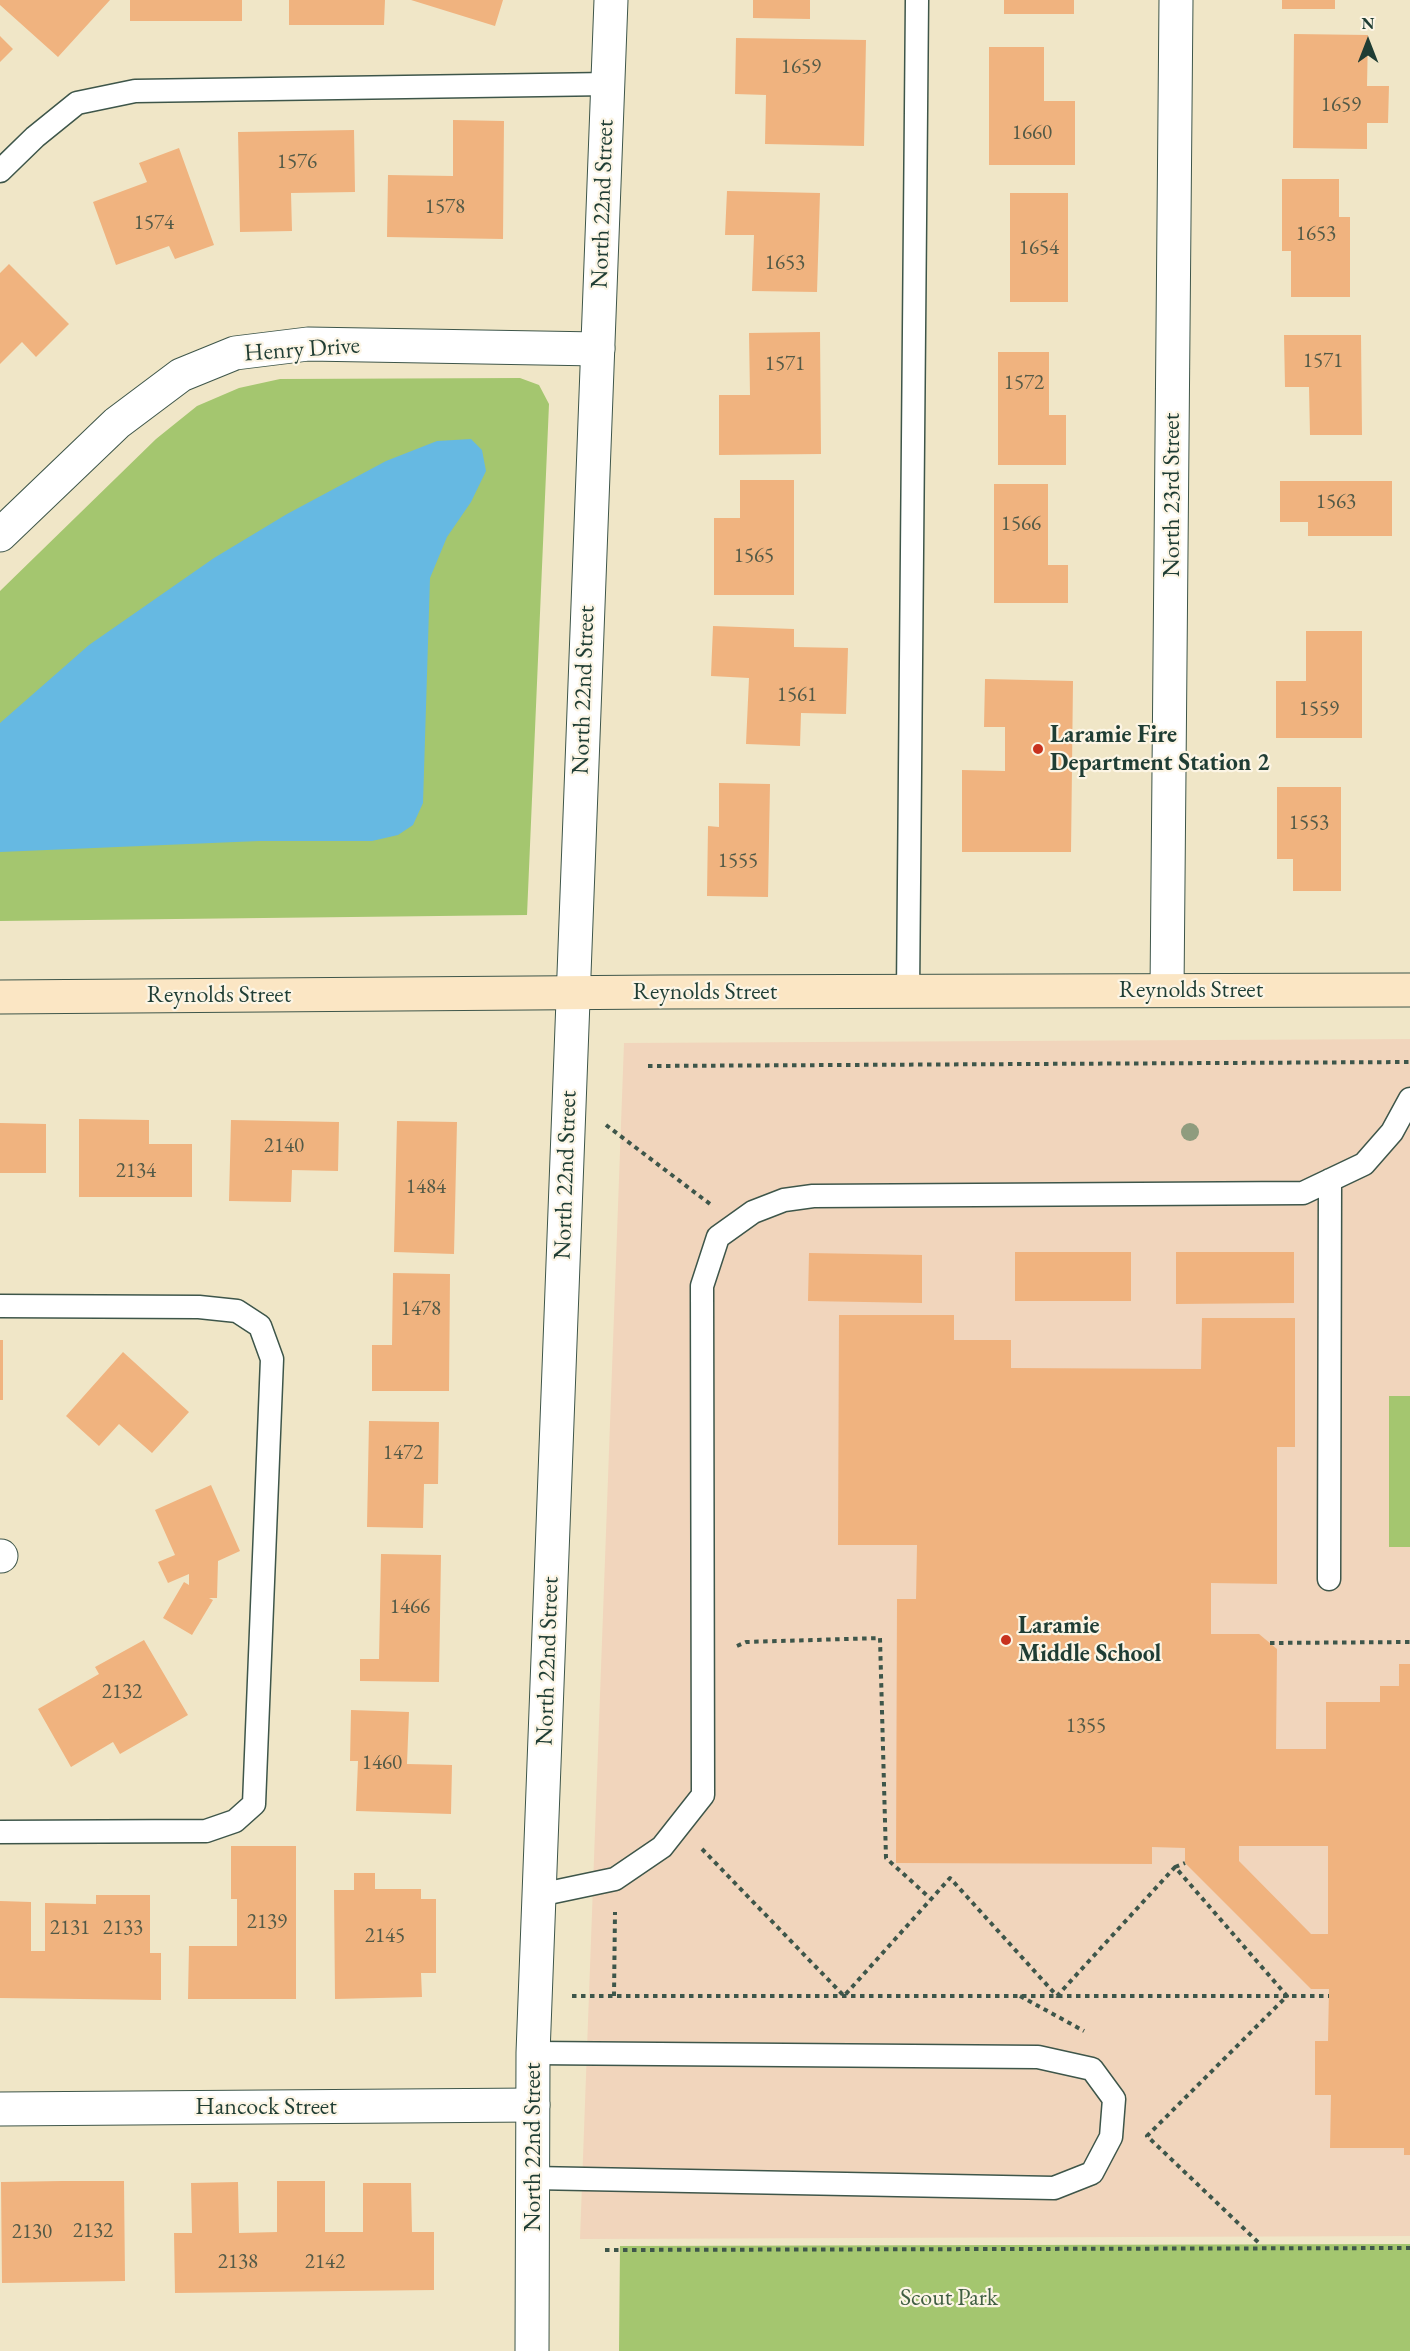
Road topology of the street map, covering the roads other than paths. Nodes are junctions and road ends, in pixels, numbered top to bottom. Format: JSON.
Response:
{"nodes":[{"id":1,"x":611,"y":0,"type":"edge"},
{"id":2,"x":917,"y":0,"type":"edge"},
{"id":3,"x":1176,"y":0,"type":"edge"},
{"id":4,"x":608,"y":84,"type":"junction"},
{"id":5,"x":0,"y":171,"type":"edge"},
{"id":6,"x":598,"y":349,"type":"junction"},
{"id":7,"x":0,"y":535,"type":"edge"},
{"id":8,"x":1167,"y":990,"type":"junction"},
{"id":9,"x":1410,"y":990,"type":"edge"},
{"id":10,"x":908,"y":992,"type":"junction"},
{"id":11,"x":573,"y":993,"type":"junction"},
{"id":12,"x":0,"y":997,"type":"edge"},
{"id":13,"x":1410,"y":1099,"type":"edge"},
{"id":14,"x":1330,"y":1180,"type":"junction"},
{"id":15,"x":0,"y":1306,"type":"edge"},
{"id":16,"x":1329,"y":1580,"type":"dead end"},
{"id":17,"x":0,"y":1832,"type":"edge"},
{"id":18,"x":539,"y":1895,"type":"junction"},
{"id":19,"x":533,"y":2053,"type":"junction"},
{"id":20,"x":532,"y":2105,"type":"junction"},
{"id":21,"x":0,"y":2109,"type":"edge"},
{"id":22,"x":532,"y":2178,"type":"junction"},
{"id":23,"x":532,"y":2351,"type":"edge"}],
"edges":[{"from":1,"to":4,"type":"street","name":"North 22nd Street"},
{"from":2,"to":10,"type":"lane"},
{"from":3,"to":8,"type":"street","name":"North 23rd Street"},
{"from":4,"to":5,"type":"lane"},
{"from":4,"to":6,"type":"street","name":"North 22nd Street"},
{"from":6,"to":7,"type":"street","name":"Henry Drive"},
{"from":6,"to":11,"type":"street","name":"North 22nd Street"},
{"from":8,"to":9,"type":"main road","name":"Reynolds Street"},
{"from":8,"to":10,"type":"main road","name":"Reynolds Street"},
{"from":10,"to":11,"type":"main road","name":"Reynolds Street"},
{"from":11,"to":12,"type":"main road","name":"Reynolds Street"},
{"from":11,"to":18,"type":"street","name":"North 22nd Street"},
{"from":13,"to":14,"type":"lane"},
{"from":14,"to":16,"type":"lane"},
{"from":14,"to":18,"type":"lane"},
{"from":15,"to":17,"type":"lane"},
{"from":18,"to":19,"type":"street","name":"North 22nd Street"},
{"from":19,"to":20,"type":"street","name":"North 22nd Street"},
{"from":19,"to":22,"type":"lane"},
{"from":20,"to":21,"type":"street","name":"Hancock Street"},
{"from":20,"to":22,"type":"street","name":"North 22nd Street"},
{"from":22,"to":23,"type":"street","name":"North 22nd Street"}]}
